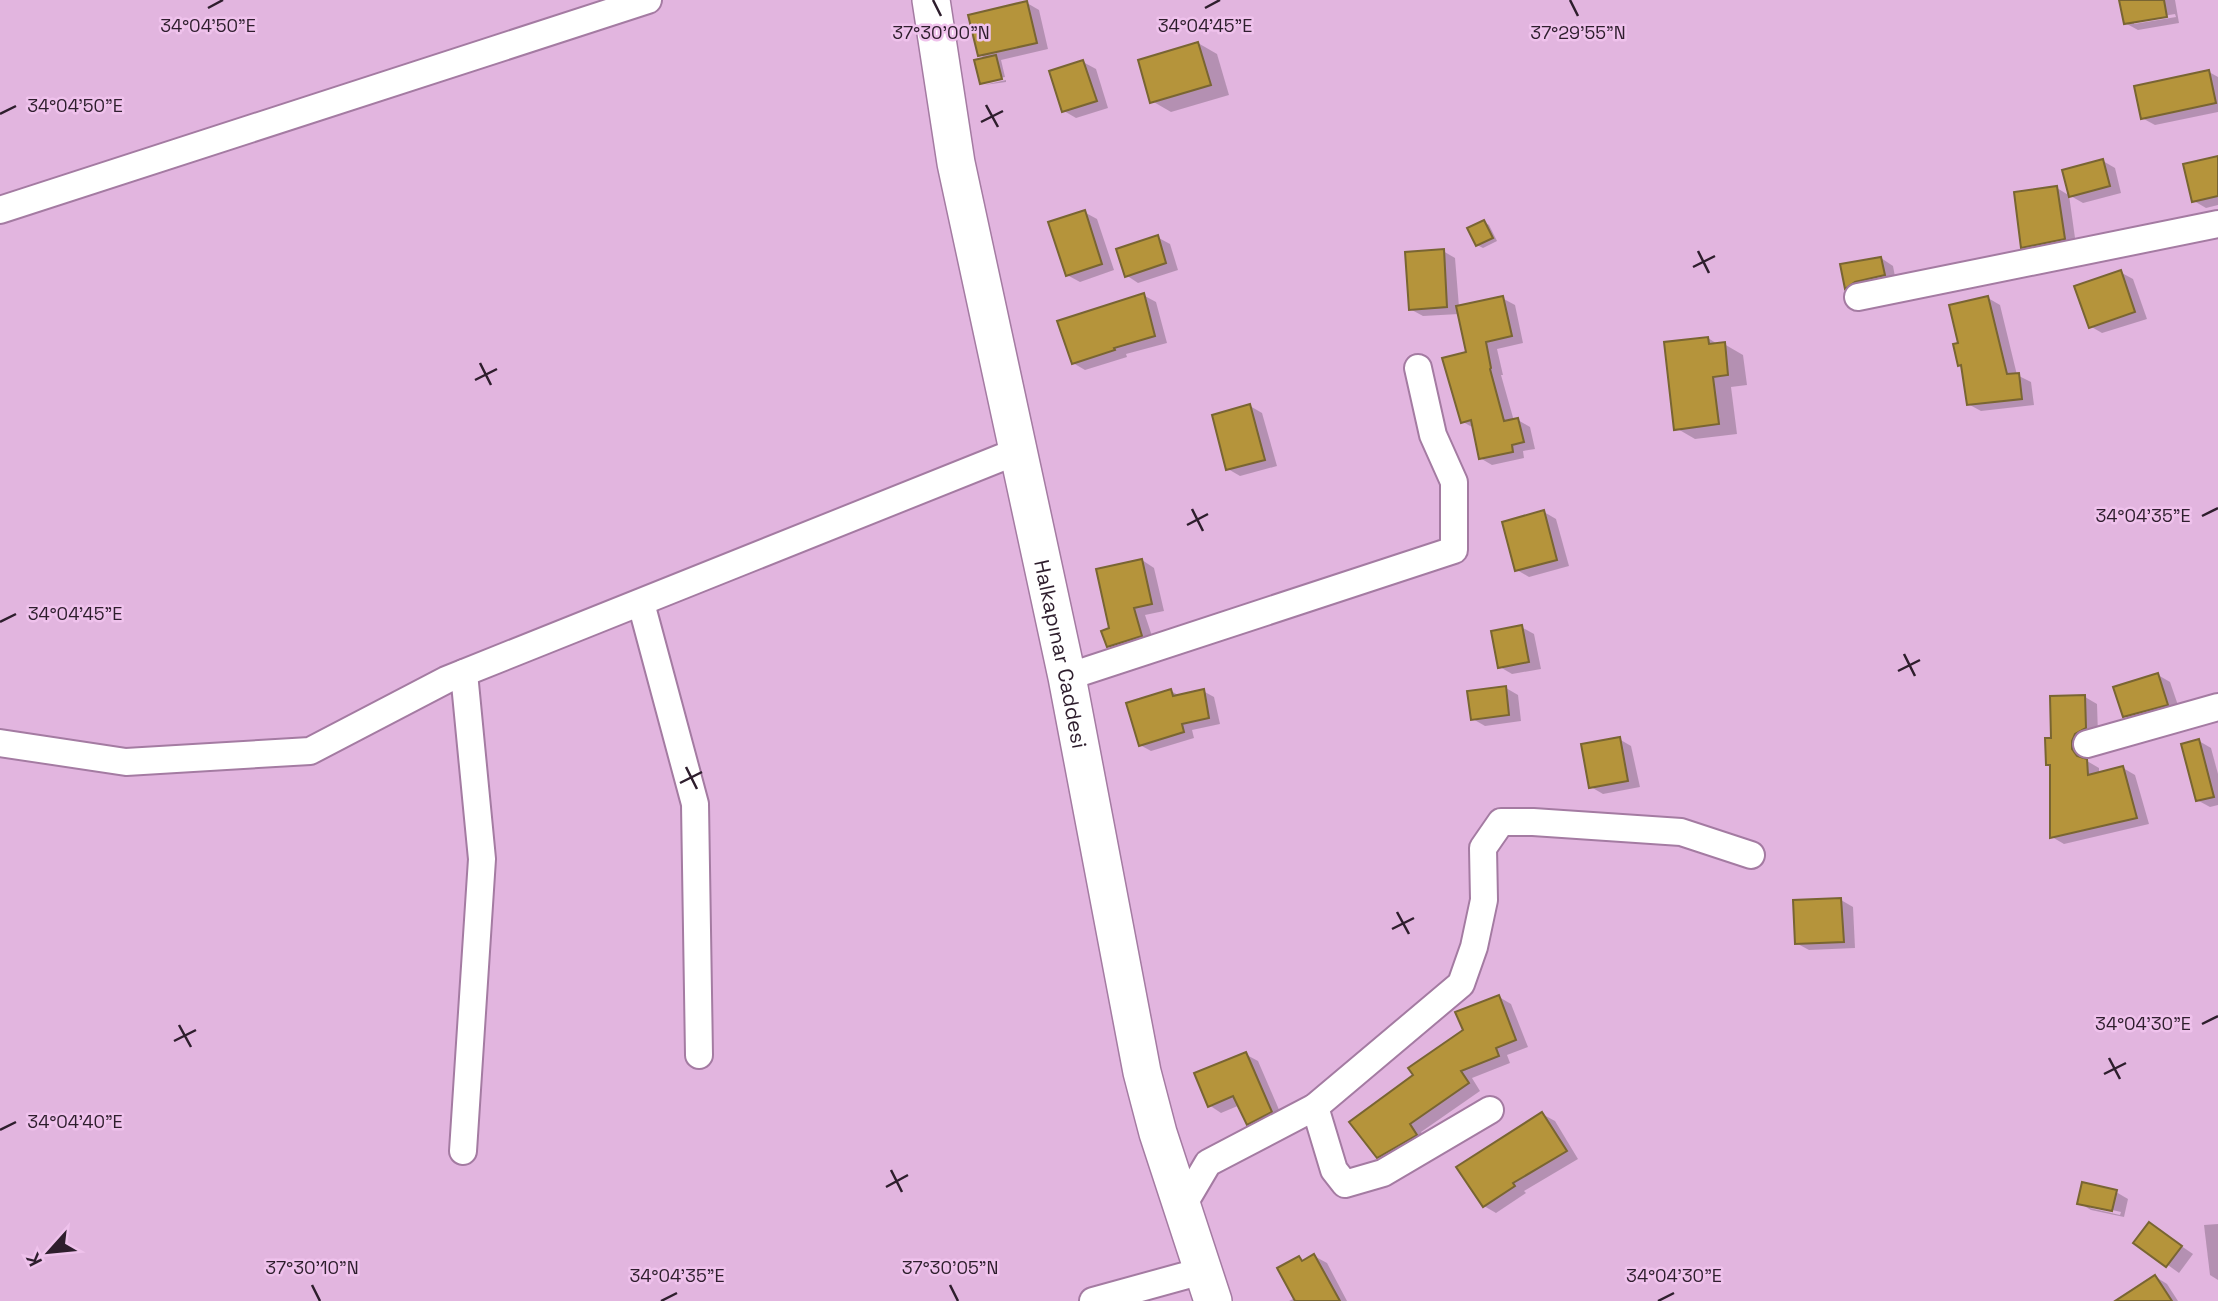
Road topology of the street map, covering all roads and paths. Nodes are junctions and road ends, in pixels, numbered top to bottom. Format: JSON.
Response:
{"nodes":[{"id":1,"x":648,"y":0,"type":"edge"},
{"id":2,"x":931,"y":0,"type":"edge"},
{"id":3,"x":0,"y":209,"type":"edge"},
{"id":4,"x":2218,"y":224,"type":"edge"},
{"id":5,"x":1858,"y":297,"type":"dead end"},
{"id":6,"x":1418,"y":368,"type":"dead end"},
{"id":7,"x":1018,"y":451,"type":"junction"},
{"id":8,"x":641,"y":603,"type":"junction"},
{"id":9,"x":464,"y":673,"type":"junction"},
{"id":10,"x":1067,"y":677,"type":"junction"},
{"id":11,"x":2218,"y":707,"type":"edge"},
{"id":12,"x":0,"y":743,"type":"edge"},
{"id":13,"x":2087,"y":744,"type":"dead end"},
{"id":14,"x":1751,"y":855,"type":"dead end"},
{"id":15,"x":699,"y":1055,"type":"dead end"},
{"id":16,"x":1315,"y":1107,"type":"junction"},
{"id":17,"x":1490,"y":1110,"type":"dead end"},
{"id":18,"x":463,"y":1151,"type":"dead end"},
{"id":19,"x":1182,"y":1207,"type":"junction"},
{"id":20,"x":1207,"y":1286,"type":"edge"},
{"id":21,"x":1093,"y":1301,"type":"edge"}],
"edges":[{"from":1,"to":3,"type":"street"},
{"from":2,"to":7,"type":"main road","name":"Halkapınar Caddesi"},
{"from":4,"to":5,"type":"street"},
{"from":6,"to":10,"type":"street"},
{"from":7,"to":8,"type":"street"},
{"from":7,"to":10,"type":"main road","name":"Halkapınar Caddesi"},
{"from":8,"to":9,"type":"street"},
{"from":8,"to":15,"type":"street"},
{"from":9,"to":12,"type":"street"},
{"from":9,"to":18,"type":"street"},
{"from":10,"to":19,"type":"main road","name":"Halkapınar Caddesi"},
{"from":11,"to":13,"type":"street"},
{"from":14,"to":16,"type":"street"},
{"from":16,"to":17,"type":"street"},
{"from":16,"to":19,"type":"street"},
{"from":19,"to":20,"type":"main road","name":"Halkapınar Caddesi"},
{"from":20,"to":21,"type":"street"}]}
